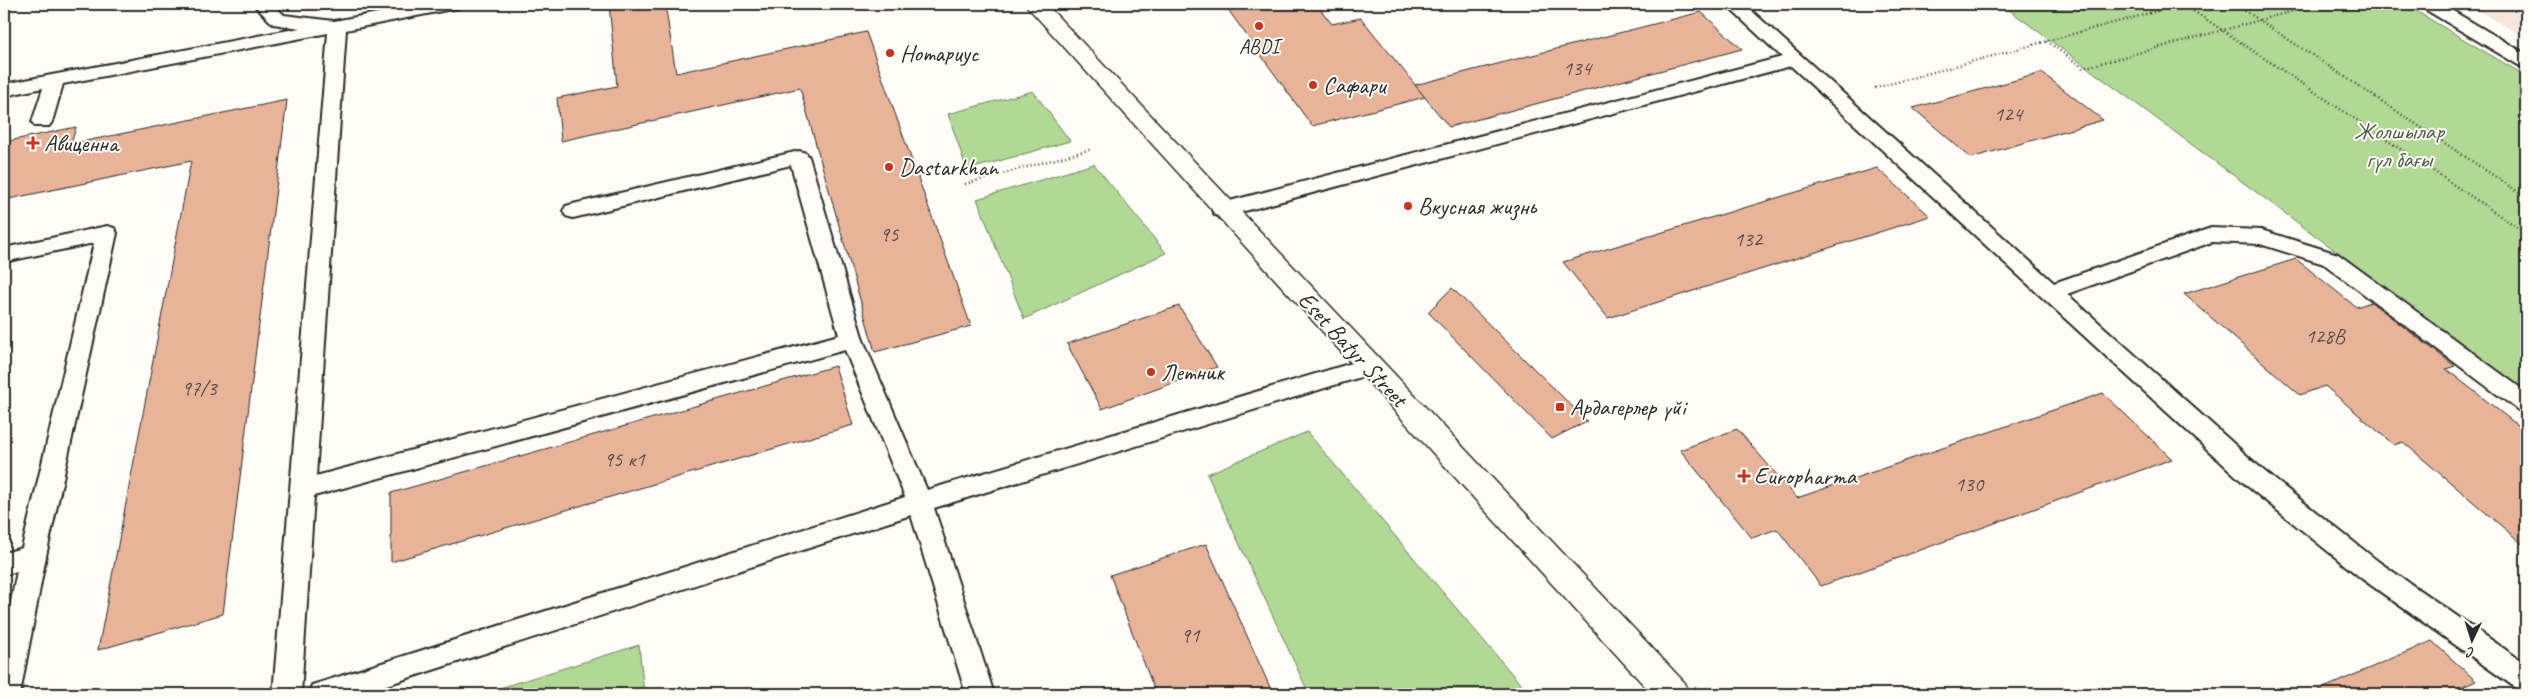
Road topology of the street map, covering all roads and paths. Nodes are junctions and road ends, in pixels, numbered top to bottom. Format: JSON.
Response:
{"nodes":[{"id":1,"x":262,"y":4,"type":"edge"},
{"id":2,"x":452,"y":4,"type":"edge"},
{"id":3,"x":1035,"y":4,"type":"edge"},
{"id":4,"x":1734,"y":4,"type":"edge"},
{"id":5,"x":2235,"y":4,"type":"edge"},
{"id":6,"x":2319,"y":4,"type":"edge"},
{"id":7,"x":2429,"y":4,"type":"edge"},
{"id":8,"x":2260,"y":20,"type":"junction"},
{"id":9,"x":337,"y":27,"type":"junction"},
{"id":10,"x":2223,"y":30,"type":"junction"},
{"id":11,"x":2047,"y":41,"type":"junction"},
{"id":12,"x":1796,"y":59,"type":"junction"},
{"id":13,"x":2526,"y":62,"type":"edge"},
{"id":14,"x":55,"y":80,"type":"junction"},
{"id":15,"x":4,"y":90,"type":"edge"},
{"id":16,"x":1838,"y":98,"type":"junction"},
{"id":17,"x":42,"y":122,"type":"dead end"},
{"id":18,"x":1092,"y":148,"type":"dead end"},
{"id":19,"x":965,"y":184,"type":"dead end"},
{"id":20,"x":2526,"y":197,"type":"edge"},
{"id":21,"x":1222,"y":210,"type":"junction"},
{"id":22,"x":573,"y":211,"type":"dead end"},
{"id":23,"x":2526,"y":233,"type":"edge"},
{"id":24,"x":4,"y":255,"type":"edge"},
{"id":25,"x":2051,"y":292,"type":"junction"},
{"id":26,"x":852,"y":340,"type":"junction"},
{"id":27,"x":1369,"y":366,"type":"junction"},
{"id":28,"x":2526,"y":404,"type":"edge"},
{"id":29,"x":303,"y":489,"type":"junction"},
{"id":30,"x":920,"y":502,"type":"junction"},
{"id":31,"x":33,"y":556,"type":"junction"},
{"id":32,"x":4,"y":564,"type":"edge"},
{"id":33,"x":2526,"y":679,"type":"edge"},
{"id":34,"x":6,"y":694,"type":"edge"},
{"id":35,"x":287,"y":694,"type":"edge"},
{"id":36,"x":322,"y":694,"type":"edge"},
{"id":37,"x":980,"y":694,"type":"edge"},
{"id":38,"x":1673,"y":694,"type":"edge"}],
"edges":[{"from":1,"to":9,"type":"lane"},
{"from":2,"to":9,"type":"lane"},
{"from":3,"to":21,"type":"street","name":"Eset Batyr Street"},
{"from":4,"to":12,"type":"lane"},
{"from":5,"to":8,"type":"path"},
{"from":6,"to":8,"type":"path"},
{"from":7,"to":13,"type":"lane"},
{"from":8,"to":10,"type":"path"},
{"from":8,"to":20,"type":"path"},
{"from":9,"to":14,"type":"lane"},
{"from":9,"to":29,"type":"lane"},
{"from":10,"to":11,"type":"path"},
{"from":10,"to":11,"type":"path"},
{"from":10,"to":23,"type":"path"},
{"from":11,"to":16,"type":"path"},
{"from":12,"to":16,"type":"lane"},
{"from":12,"to":21,"type":"lane"},
{"from":14,"to":15,"type":"lane"},
{"from":14,"to":17,"type":"lane"},
{"from":16,"to":25,"type":"lane"},
{"from":18,"to":19,"type":"path"},
{"from":21,"to":27,"type":"street","name":"Eset Batyr Street"},
{"from":22,"to":26,"type":"lane"},
{"from":24,"to":31,"type":"lane"},
{"from":25,"to":28,"type":"lane"},
{"from":25,"to":33,"type":"lane"},
{"from":26,"to":29,"type":"lane"},
{"from":26,"to":30,"type":"lane"},
{"from":27,"to":30,"type":"lane"},
{"from":27,"to":38,"type":"street","name":"Eset Batyr Street"},
{"from":29,"to":35,"type":"lane"},
{"from":30,"to":36,"type":"lane"},
{"from":30,"to":37,"type":"lane"},
{"from":31,"to":32,"type":"lane"},
{"from":31,"to":34,"type":"lane"}]}
